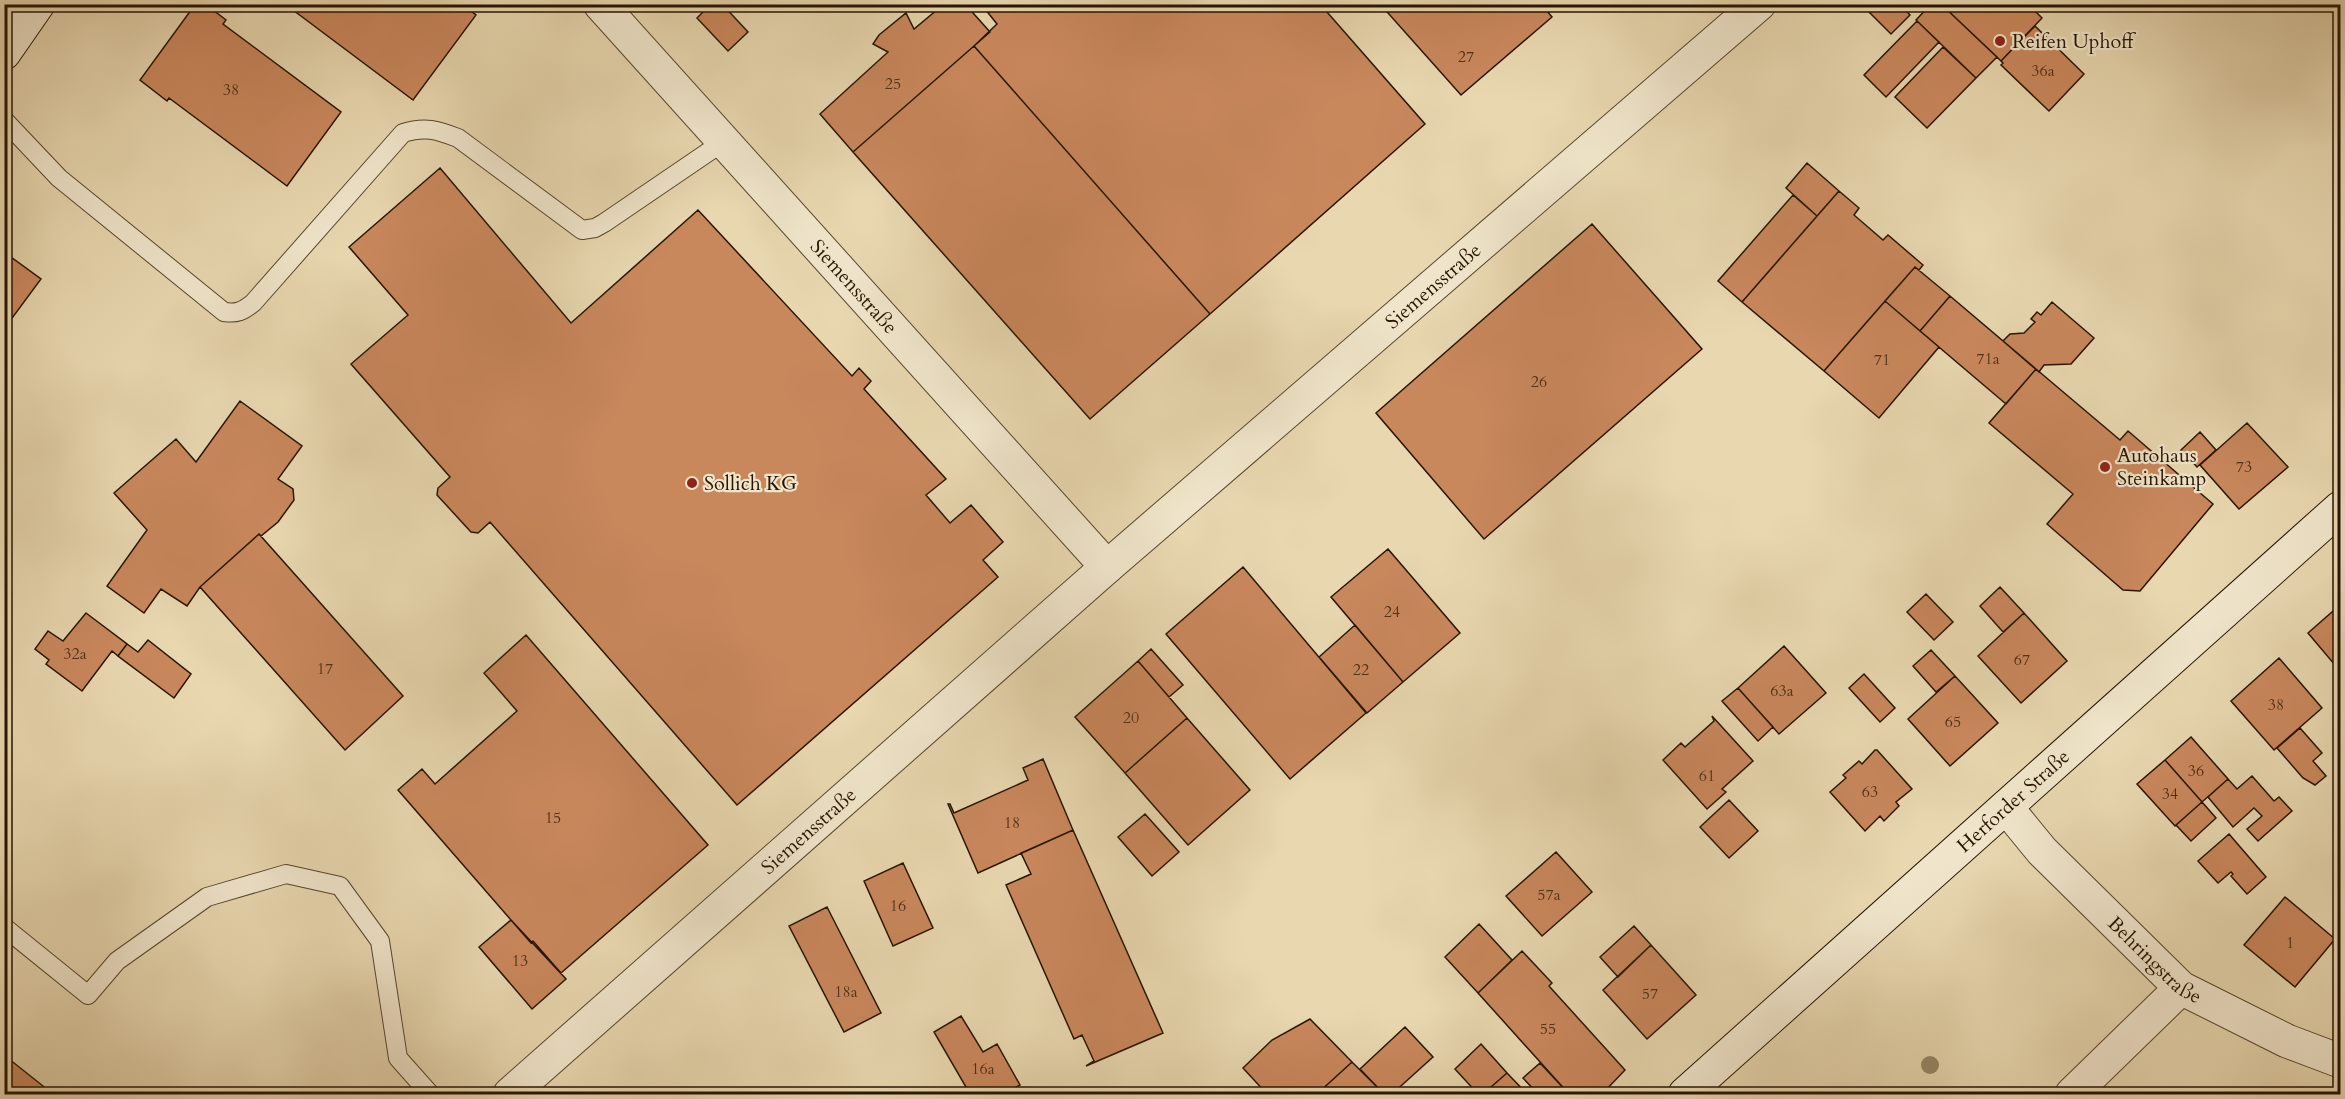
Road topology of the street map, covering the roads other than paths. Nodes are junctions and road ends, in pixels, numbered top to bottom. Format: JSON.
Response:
{"nodes":[{"id":1,"x":28,"y":4,"type":"edge"},
{"id":2,"x":38,"y":4,"type":"edge"},
{"id":3,"x":600,"y":4,"type":"edge"},
{"id":4,"x":1759,"y":4,"type":"edge"},
{"id":5,"x":10,"y":46,"type":"edge"},
{"id":6,"x":4,"y":120,"type":"edge"},
{"id":7,"x":723,"y":142,"type":"junction"},
{"id":8,"x":2340,"y":508,"type":"edge"},
{"id":9,"x":1107,"y":567,"type":"junction"},
{"id":10,"x":2006,"y":807,"type":"junction"},
{"id":11,"x":4,"y":927,"type":"edge"},
{"id":12,"x":2181,"y":988,"type":"junction"},
{"id":13,"x":2340,"y":1061,"type":"edge"},
{"id":14,"x":430,"y":1095,"type":"edge"},
{"id":15,"x":510,"y":1095,"type":"edge"},
{"id":16,"x":1685,"y":1095,"type":"edge"},
{"id":17,"x":2073,"y":1095,"type":"edge"}],
"edges":[{"from":1,"to":5,"type":"street"},
{"from":2,"to":5,"type":"street"},
{"from":3,"to":7,"type":"street","name":"Siemensstraße"},
{"from":4,"to":9,"type":"street","name":"Siemensstraße"},
{"from":6,"to":7,"type":"lane"},
{"from":7,"to":9,"type":"street","name":"Siemensstraße"},
{"from":8,"to":10,"type":"street","name":"Herforder Straße"},
{"from":9,"to":15,"type":"street","name":"Siemensstraße"},
{"from":10,"to":12,"type":"street","name":"Behringstraße"},
{"from":10,"to":16,"type":"street","name":"Herforder Straße"},
{"from":11,"to":14,"type":"lane"},
{"from":12,"to":13,"type":"street","name":"Behringstraße"},
{"from":12,"to":17,"type":"street"}]}
